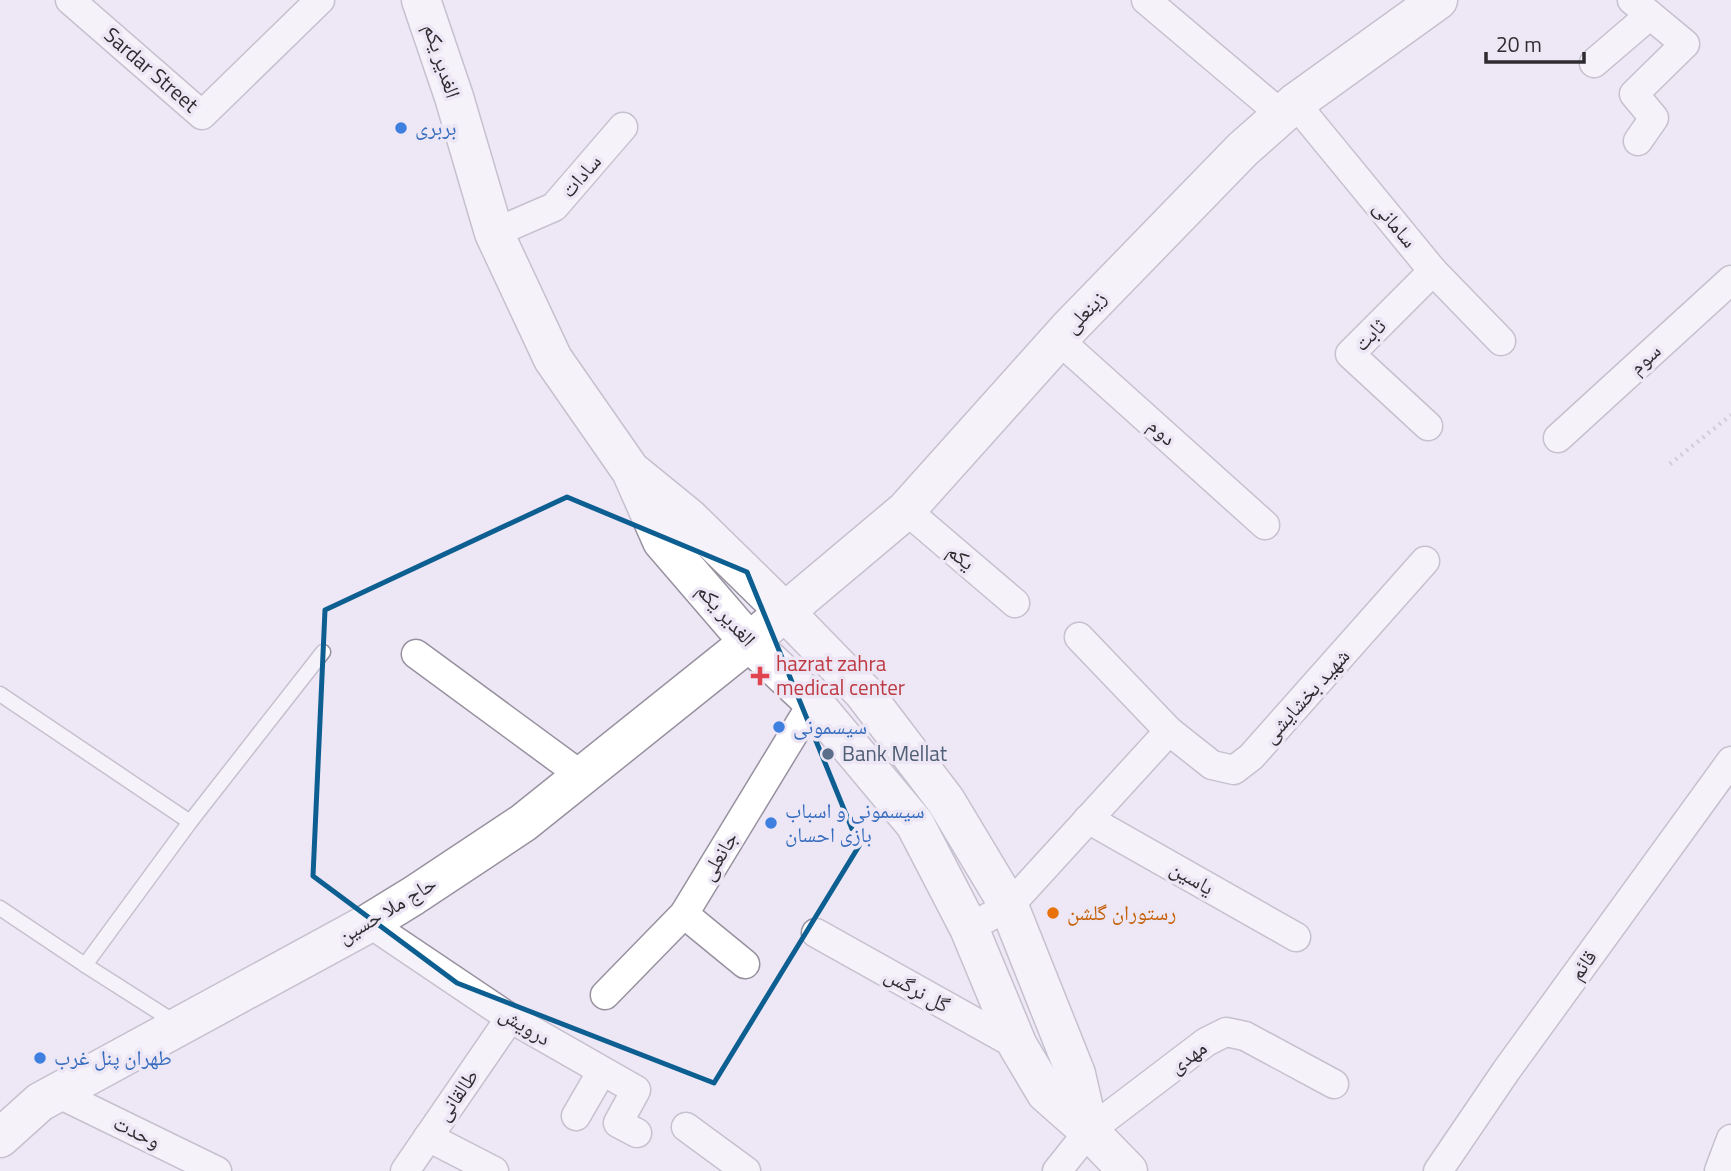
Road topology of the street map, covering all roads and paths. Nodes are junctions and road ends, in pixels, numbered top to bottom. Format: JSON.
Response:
{"nodes":[{"id":1,"x":70,"y":0,"type":"edge"},
{"id":2,"x":320,"y":0,"type":"edge"},
{"id":3,"x":421,"y":0,"type":"edge"},
{"id":4,"x":1146,"y":0,"type":"edge"},
{"id":5,"x":1438,"y":0,"type":"edge"},
{"id":6,"x":1641,"y":7,"type":"edge"},
{"id":7,"x":1594,"y":63,"type":"dead end"},
{"id":8,"x":1289,"y":109,"type":"junction"},
{"id":9,"x":623,"y":127,"type":"dead end"},
{"id":10,"x":1638,"y":141,"type":"dead end"},
{"id":11,"x":494,"y":233,"type":"junction"},
{"id":12,"x":1433,"y":271,"type":"junction"},
{"id":13,"x":1731,"y":279,"type":"edge"},
{"id":14,"x":1059,"y":340,"type":"junction"},
{"id":15,"x":1501,"y":341,"type":"dead end"},
{"id":16,"x":1731,"y":415,"type":"edge"},
{"id":17,"x":1428,"y":426,"type":"dead end"},
{"id":18,"x":1558,"y":438,"type":"dead end"},
{"id":19,"x":1670,"y":464,"type":"dead end"},
{"id":20,"x":631,"y":471,"type":"junction"},
{"id":21,"x":906,"y":510,"type":"junction"},
{"id":22,"x":1265,"y":525,"type":"dead end"},
{"id":23,"x":1425,"y":561,"type":"dead end"},
{"id":24,"x":1016,"y":603,"type":"dead end"},
{"id":25,"x":785,"y":611,"type":"junction"},
{"id":26,"x":1079,"y":636,"type":"dead end"},
{"id":27,"x":749,"y":642,"type":"junction"},
{"id":28,"x":323,"y":652,"type":"dead end"},
{"id":29,"x":416,"y":654,"type":"dead end"},
{"id":30,"x":0,"y":694,"type":"edge"},
{"id":31,"x":813,"y":702,"type":"junction"},
{"id":32,"x":1169,"y":731,"type":"junction"},
{"id":33,"x":1731,"y":761,"type":"edge"},
{"id":34,"x":582,"y":776,"type":"junction"},
{"id":35,"x":1088,"y":819,"type":"junction"},
{"id":36,"x":190,"y":822,"type":"junction"},
{"id":37,"x":1009,"y":906,"type":"junction"},
{"id":38,"x":0,"y":908,"type":"edge"},
{"id":39,"x":684,"y":914,"type":"junction"},
{"id":40,"x":369,"y":923,"type":"junction"},
{"id":41,"x":969,"y":928,"type":"junction"},
{"id":42,"x":816,"y":933,"type":"dead end"},
{"id":43,"x":1297,"y":937,"type":"dead end"},
{"id":44,"x":745,"y":964,"type":"dead end"},
{"id":45,"x":85,"y":965,"type":"junction"},
{"id":46,"x":605,"y":995,"type":"dead end"},
{"id":47,"x":510,"y":1018,"type":"junction"},
{"id":48,"x":181,"y":1026,"type":"junction"},
{"id":49,"x":1018,"y":1046,"type":"junction"},
{"id":50,"x":602,"y":1071,"type":"junction"},
{"id":51,"x":1334,"y":1084,"type":"dead end"},
{"id":52,"x":57,"y":1093,"type":"junction"},
{"id":53,"x":576,"y":1116,"type":"dead end"},
{"id":54,"x":686,"y":1127,"type":"dead end"},
{"id":55,"x":1089,"y":1131,"type":"junction"},
{"id":56,"x":637,"y":1133,"type":"dead end"},
{"id":57,"x":428,"y":1137,"type":"junction"},
{"id":58,"x":0,"y":1138,"type":"edge"},
{"id":59,"x":1731,"y":1139,"type":"edge"},
{"id":60,"x":216,"y":1171,"type":"edge"},
{"id":61,"x":405,"y":1171,"type":"edge"},
{"id":62,"x":494,"y":1171,"type":"edge"},
{"id":63,"x":746,"y":1171,"type":"edge"},
{"id":64,"x":1057,"y":1171,"type":"edge"},
{"id":65,"x":1128,"y":1171,"type":"edge"},
{"id":66,"x":1438,"y":1171,"type":"edge"},
{"id":67,"x":1719,"y":1171,"type":"edge"}],
"edges":[{"from":1,"to":2,"type":"street","name":"Sardar Street"},
{"from":3,"to":11,"type":"street","name":"الغدیر یکم"},
{"from":4,"to":8,"type":"street","name":"سامانی"},
{"from":5,"to":8,"type":"street","name":"زینعلی"},
{"from":6,"to":7,"type":"street"},
{"from":6,"to":10,"type":"street"},
{"from":8,"to":12,"type":"street","name":"سامانی"},
{"from":8,"to":14,"type":"street","name":"زینعلی"},
{"from":9,"to":11,"type":"street","name":"سادات"},
{"from":11,"to":20,"type":"street","name":"الغدیر یکم"},
{"from":12,"to":15,"type":"street","name":"سامانی"},
{"from":12,"to":17,"type":"street","name":"ثابت"},
{"from":13,"to":18,"type":"street","name":"سوم"},
{"from":14,"to":21,"type":"street","name":"زینعلی"},
{"from":14,"to":22,"type":"street","name":"دوم"},
{"from":16,"to":19,"type":"path"},
{"from":20,"to":25,"type":"street"},
{"from":20,"to":27,"type":"street","name":"الغدیر یکم"},
{"from":21,"to":24,"type":"street","name":"یکم"},
{"from":21,"to":25,"type":"street","name":"زینعلی"},
{"from":23,"to":32,"type":"street","name":"شهید بخشایشی"},
{"from":25,"to":27,"type":"street","name":"زینعلی"},
{"from":25,"to":37,"type":"street"},
{"from":26,"to":32,"type":"street","name":"شهید بخشایشی"},
{"from":27,"to":31,"type":"street","name":"الغدیر یکم"},
{"from":27,"to":34,"type":"street","name":"حاج ملا حسین"},
{"from":28,"to":36,"type":"lane"},
{"from":29,"to":34,"type":"street"},
{"from":30,"to":36,"type":"lane"},
{"from":31,"to":39,"type":"street","name":"جانعلی"},
{"from":31,"to":41,"type":"street","name":"الغدیر یکم"},
{"from":32,"to":35,"type":"street"},
{"from":33,"to":66,"type":"street","name":"قائم"},
{"from":34,"to":40,"type":"street","name":"حاج ملا حسین"},
{"from":35,"to":37,"type":"street"},
{"from":35,"to":43,"type":"street","name":"یاسین"},
{"from":36,"to":45,"type":"lane"},
{"from":37,"to":41,"type":"street"},
{"from":37,"to":55,"type":"street"},
{"from":38,"to":45,"type":"lane"},
{"from":39,"to":44,"type":"street"},
{"from":39,"to":46,"type":"street","name":"جانعلی"},
{"from":40,"to":47,"type":"street","name":"درویش"},
{"from":40,"to":48,"type":"street","name":"حاج ملا حسین"},
{"from":41,"to":49,"type":"street","name":"الغدیر یکم"},
{"from":42,"to":49,"type":"street","name":"گل نرگس"},
{"from":45,"to":48,"type":"lane"},
{"from":47,"to":50,"type":"street","name":"درویش"},
{"from":47,"to":57,"type":"street","name":"طالقانی"},
{"from":48,"to":52,"type":"street","name":"حاج ملا حسین"},
{"from":49,"to":55,"type":"street","name":"الغدیر یکم"},
{"from":50,"to":53,"type":"street"},
{"from":50,"to":56,"type":"street","name":"درویش"},
{"from":51,"to":55,"type":"street","name":"مهدی"},
{"from":52,"to":58,"type":"street","name":"حاج ملا حسین"},
{"from":52,"to":60,"type":"street","name":"وحدت"},
{"from":54,"to":63,"type":"street"},
{"from":55,"to":64,"type":"street"},
{"from":55,"to":65,"type":"street","name":"الغدیر یکم"},
{"from":57,"to":61,"type":"street","name":"طالقانی"},
{"from":57,"to":62,"type":"street"},
{"from":59,"to":67,"type":"street"}]}
